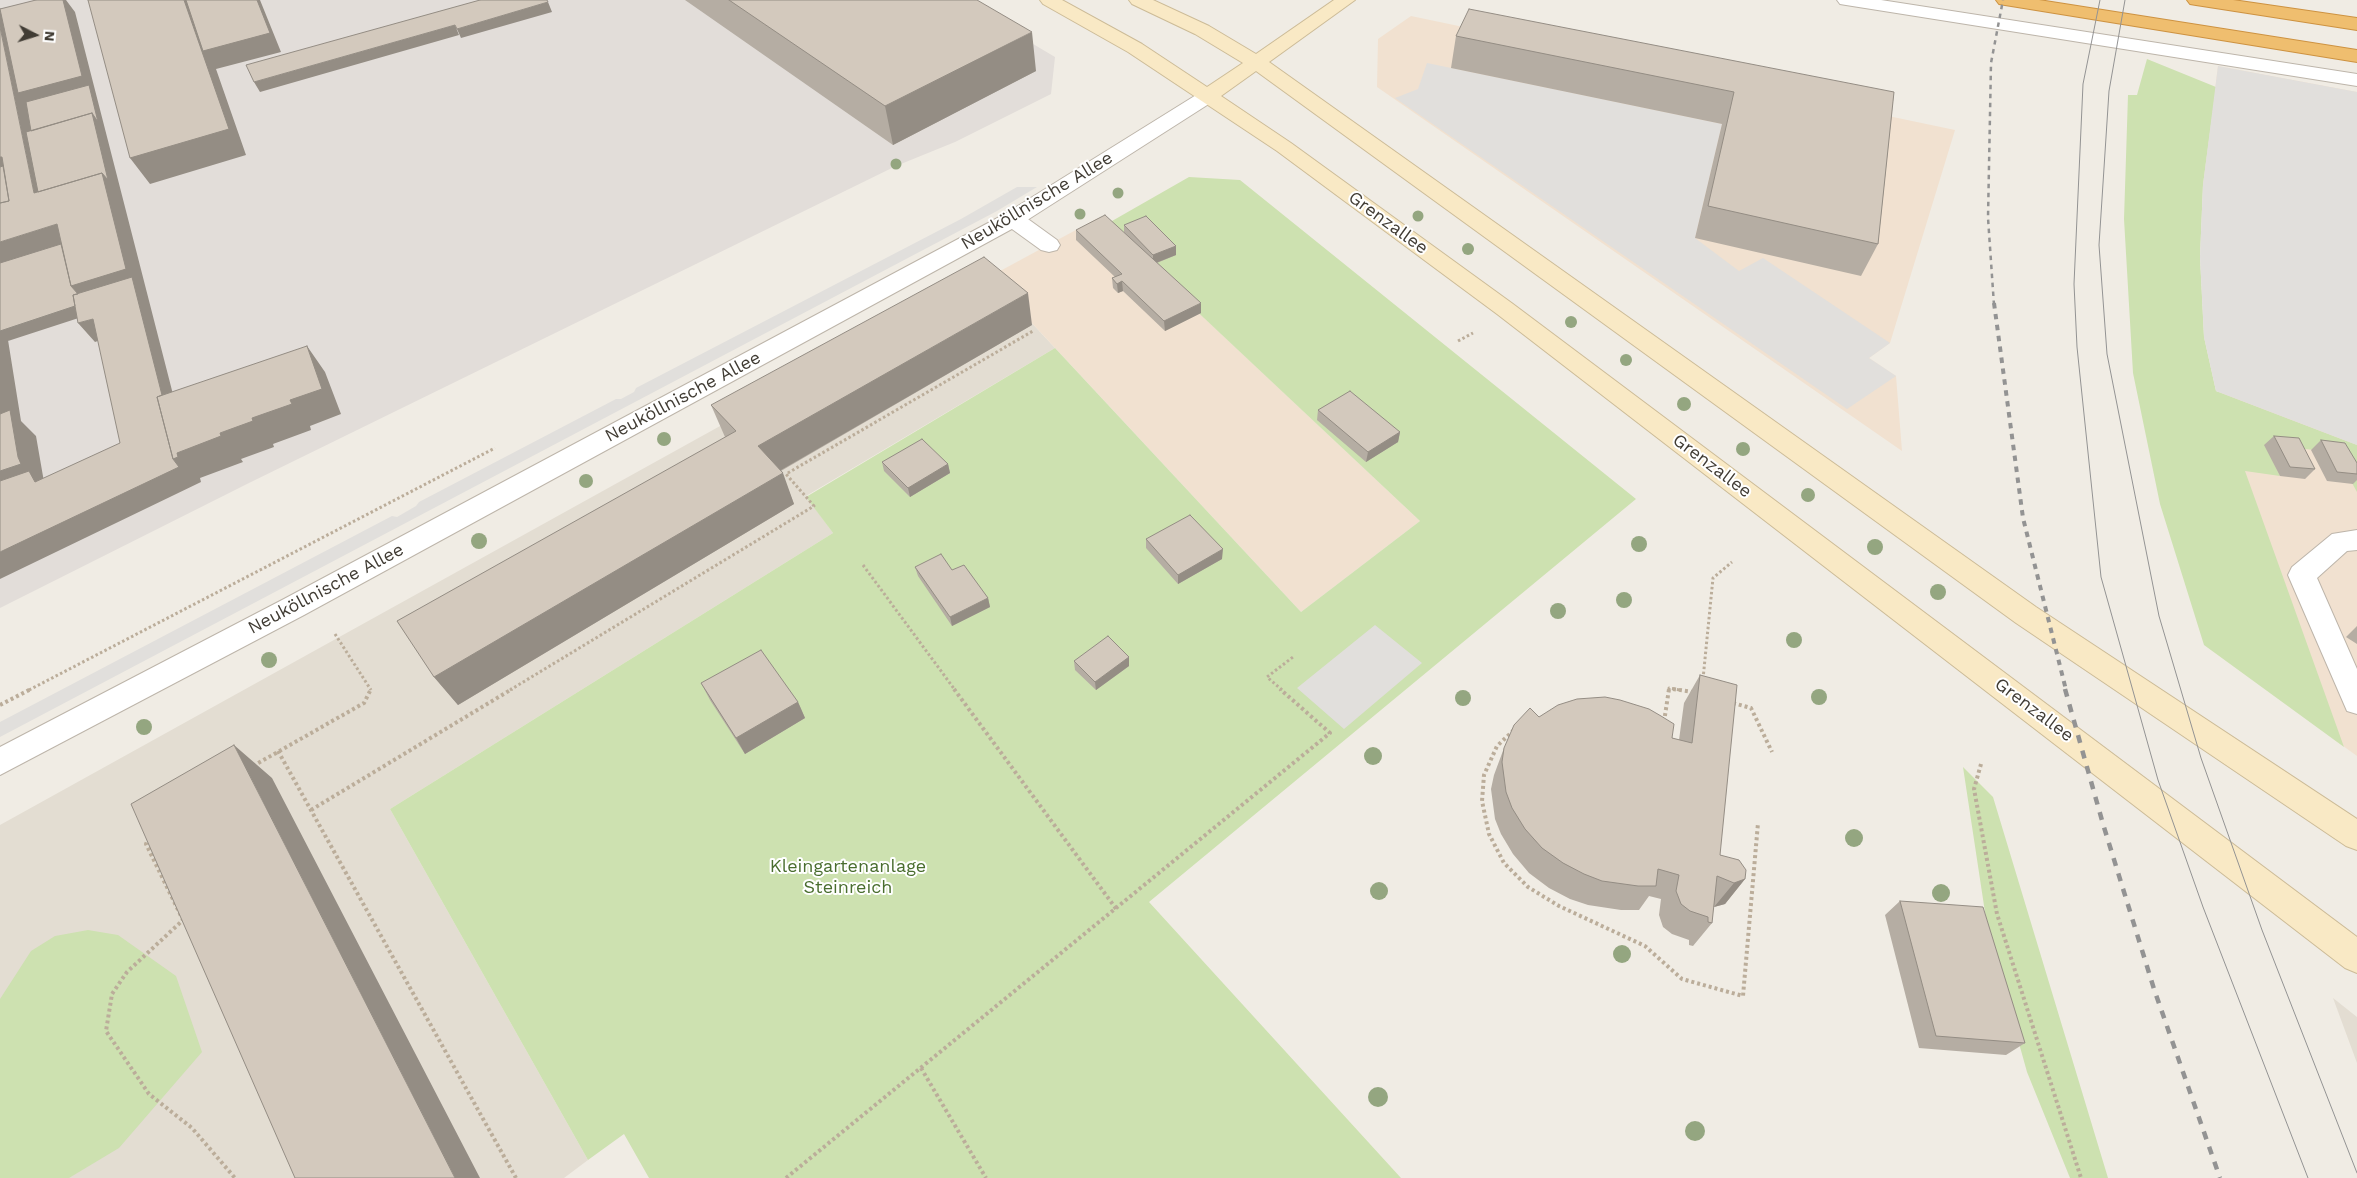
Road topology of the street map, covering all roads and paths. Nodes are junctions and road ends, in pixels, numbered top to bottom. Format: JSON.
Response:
{"nodes":[{"id":1,"x":1049,"y":0,"type":"edge"},
{"id":2,"x":1138,"y":0,"type":"edge"},
{"id":3,"x":1346,"y":0,"type":"edge"},
{"id":4,"x":1846,"y":0,"type":"edge"},
{"id":5,"x":2005,"y":0,"type":"edge"},
{"id":6,"x":2200,"y":0,"type":"edge"},
{"id":7,"x":2357,"y":24,"type":"edge"},
{"id":8,"x":2357,"y":56,"type":"edge"},
{"id":9,"x":1257,"y":63,"type":"junction"},
{"id":10,"x":2357,"y":80,"type":"edge"},
{"id":11,"x":1208,"y":96,"type":"junction"},
{"id":12,"x":1013,"y":219,"type":"junction"},
{"id":13,"x":1049,"y":245,"type":"dead end"},
{"id":14,"x":1033,"y":331,"type":"dead end"},
{"id":15,"x":1475,"y":331,"type":"dead end"},
{"id":16,"x":1458,"y":341,"type":"dead end"},
{"id":17,"x":2357,"y":540,"type":"edge"},
{"id":18,"x":1732,"y":562,"type":"dead end"},
{"id":19,"x":863,"y":565,"type":"dead end"},
{"id":20,"x":335,"y":634,"type":"dead end"},
{"id":21,"x":1293,"y":657,"type":"dead end"},
{"id":22,"x":1703,"y":683,"type":"edge"},
{"id":23,"x":1702,"y":693,"type":"edge"},
{"id":24,"x":1726,"y":701,"type":"edge"},
{"id":25,"x":2357,"y":702,"type":"edge"},
{"id":26,"x":1517,"y":727,"type":"edge"},
{"id":27,"x":1663,"y":731,"type":"edge"},
{"id":28,"x":278,"y":751,"type":"junction"},
{"id":29,"x":1772,"y":752,"type":"dead end"},
{"id":30,"x":0,"y":762,"type":"edge"},
{"id":31,"x":1981,"y":764,"type":"dead end"},
{"id":32,"x":245,"y":770,"type":"edge"},
{"id":33,"x":311,"y":810,"type":"junction"},
{"id":34,"x":1758,"y":823,"type":"dead end"},
{"id":35,"x":152,"y":829,"type":"edge"},
{"id":36,"x":2357,"y":836,"type":"edge"},
{"id":37,"x":1117,"y":910,"type":"junction"},
{"id":38,"x":2357,"y":957,"type":"edge"},
{"id":39,"x":921,"y":1068,"type":"junction"},
{"id":40,"x":235,"y":1178,"type":"edge"},
{"id":41,"x":516,"y":1178,"type":"edge"},
{"id":42,"x":786,"y":1178,"type":"edge"},
{"id":43,"x":986,"y":1178,"type":"edge"},
{"id":44,"x":2081,"y":1178,"type":"edge"}],
"edges":[{"from":1,"to":11,"type":"main road","name":"Grenzallee"},
{"from":2,"to":9,"type":"main road"},
{"from":3,"to":9,"type":"main road","name":"Neuköllnische Allee"},
{"from":4,"to":10,"type":"street"},
{"from":5,"to":8,"type":"highway"},
{"from":6,"to":7,"type":"highway"},
{"from":9,"to":11,"type":"main road","name":"Neuköllnische Allee"},
{"from":9,"to":36,"type":"main road"},
{"from":11,"to":12,"type":"street","name":"Neuköllnische Allee"},
{"from":11,"to":38,"type":"main road","name":"Grenzallee"},
{"from":12,"to":13,"type":"street"},
{"from":12,"to":30,"type":"street","name":"Neuköllnische Allee"},
{"from":14,"to":33,"type":"path"},
{"from":15,"to":16,"type":"path"},
{"from":17,"to":25,"type":"street"},
{"from":18,"to":22,"type":"path"},
{"from":19,"to":37,"type":"path"},
{"from":20,"to":28,"type":"path"},
{"from":21,"to":37,"type":"path"},
{"from":23,"to":27,"type":"path"},
{"from":24,"to":29,"type":"path"},
{"from":26,"to":34,"type":"path"},
{"from":28,"to":32,"type":"path"},
{"from":28,"to":33,"type":"path"},
{"from":31,"to":44,"type":"path"},
{"from":33,"to":41,"type":"path"},
{"from":35,"to":40,"type":"path"},
{"from":37,"to":39,"type":"path"},
{"from":39,"to":42,"type":"path"},
{"from":39,"to":43,"type":"path"}]}
